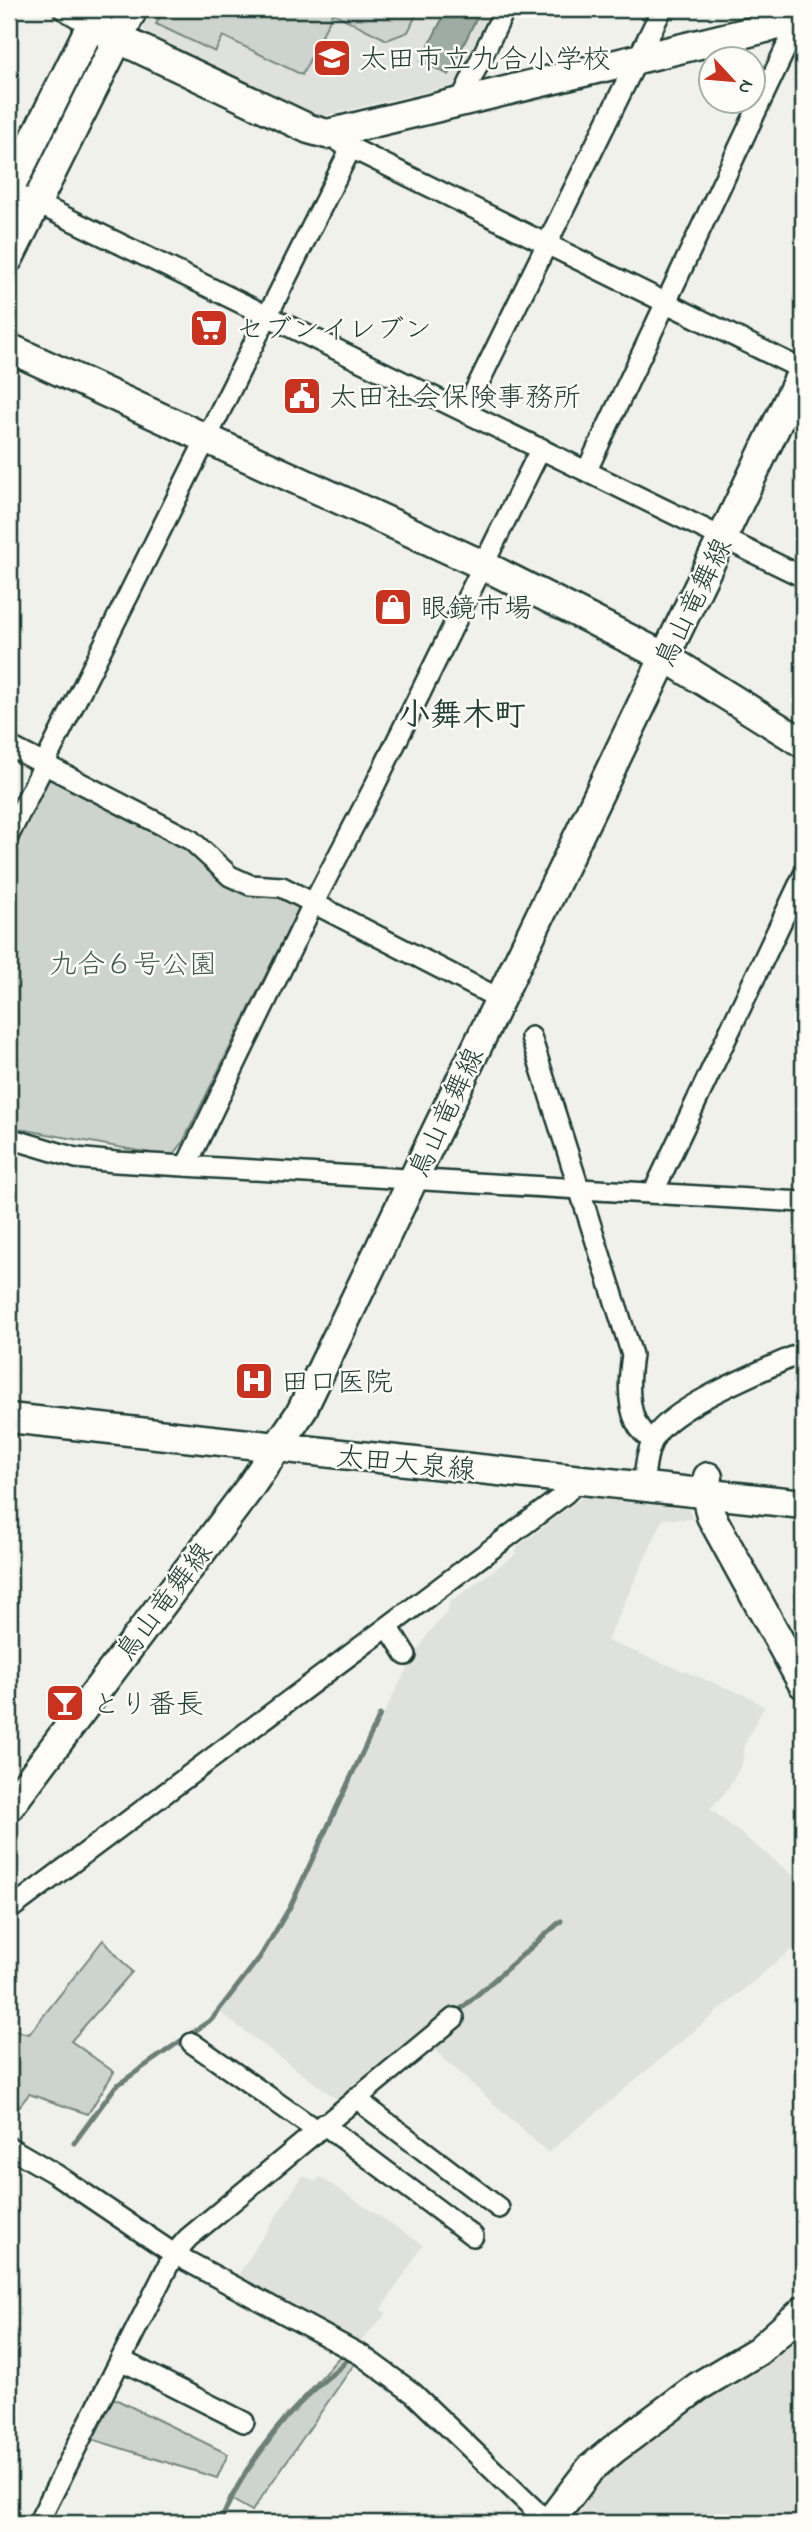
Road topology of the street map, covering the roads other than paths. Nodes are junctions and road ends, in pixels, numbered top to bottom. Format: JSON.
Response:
{"nodes":[{"id":1,"x":63,"y":9,"type":"edge"},
{"id":2,"x":133,"y":9,"type":"edge"},
{"id":3,"x":505,"y":9,"type":"edge"},
{"id":4,"x":662,"y":9,"type":"edge"},
{"id":5,"x":94,"y":17,"type":"edge"},
{"id":6,"x":801,"y":19,"type":"edge"},
{"id":7,"x":118,"y":38,"type":"junction"},
{"id":8,"x":637,"y":60,"type":"junction"},
{"id":9,"x":461,"y":100,"type":"junction"},
{"id":10,"x":327,"y":134,"type":"junction"},
{"id":11,"x":350,"y":150,"type":"junction"},
{"id":12,"x":9,"y":190,"type":"edge"},
{"id":13,"x":37,"y":202,"type":"junction"},
{"id":14,"x":547,"y":244,"type":"junction"},
{"id":15,"x":9,"y":258,"type":"edge"},
{"id":16,"x":666,"y":303,"type":"junction"},
{"id":17,"x":268,"y":314,"type":"junction"},
{"id":18,"x":9,"y":348,"type":"edge"},
{"id":19,"x":803,"y":370,"type":"edge"},
{"id":20,"x":465,"y":411,"type":"junction"},
{"id":21,"x":205,"y":439,"type":"junction"},
{"id":22,"x":541,"y":448,"type":"junction"},
{"id":23,"x":587,"y":470,"type":"junction"},
{"id":24,"x":724,"y":537,"type":"junction"},
{"id":25,"x":485,"y":566,"type":"junction"},
{"id":26,"x":803,"y":577,"type":"edge"},
{"id":27,"x":665,"y":657,"type":"junction"},
{"id":28,"x":803,"y":743,"type":"edge"},
{"id":29,"x":9,"y":746,"type":"edge"},
{"id":30,"x":45,"y":765,"type":"junction"},
{"id":31,"x":9,"y":835,"type":"edge"},
{"id":32,"x":803,"y":876,"type":"edge"},
{"id":33,"x":313,"y":904,"type":"junction"},
{"id":34,"x":498,"y":998,"type":"junction"},
{"id":35,"x":531,"y":1037,"type":"dead end"},
{"id":36,"x":9,"y":1138,"type":"edge"},
{"id":37,"x":186,"y":1167,"type":"junction"},
{"id":38,"x":413,"y":1180,"type":"junction"},
{"id":39,"x":581,"y":1189,"type":"junction"},
{"id":40,"x":653,"y":1193,"type":"junction"},
{"id":41,"x":803,"y":1202,"type":"edge"},
{"id":42,"x":803,"y":1352,"type":"edge"},
{"id":43,"x":9,"y":1400,"type":"edge"},
{"id":44,"x":9,"y":1418,"type":"edge"},
{"id":45,"x":283,"y":1439,"type":"junction"},
{"id":46,"x":653,"y":1440,"type":"junction"},
{"id":47,"x":644,"y":1478,"type":"junction"},
{"id":48,"x":578,"y":1481,"type":"junction"},
{"id":49,"x":707,"y":1485,"type":"junction"},
{"id":50,"x":803,"y":1485,"type":"edge"},
{"id":51,"x":803,"y":1504,"type":"edge"},
{"id":52,"x":389,"y":1628,"type":"junction"},
{"id":53,"x":406,"y":1656,"type":"dead end"},
{"id":54,"x":803,"y":1684,"type":"edge"},
{"id":55,"x":9,"y":1807,"type":"edge"},
{"id":56,"x":9,"y":1910,"type":"edge"},
{"id":57,"x":454,"y":2018,"type":"dead end"},
{"id":58,"x":192,"y":2043,"type":"dead end"},
{"id":59,"x":357,"y":2096,"type":"junction"},
{"id":60,"x":320,"y":2127,"type":"junction"},
{"id":61,"x":9,"y":2147,"type":"edge"},
{"id":62,"x":499,"y":2208,"type":"dead end"},
{"id":63,"x":472,"y":2236,"type":"dead end"},
{"id":64,"x":174,"y":2254,"type":"junction"},
{"id":65,"x":803,"y":2311,"type":"edge"},
{"id":66,"x":121,"y":2360,"type":"junction"},
{"id":67,"x":244,"y":2422,"type":"dead end"},
{"id":68,"x":550,"y":2522,"type":"edge"},
{"id":69,"x":38,"y":2523,"type":"edge"}],
"edges":[{"from":1,"to":5,"type":"street"},
{"from":2,"to":7,"type":"main road"},
{"from":3,"to":9,"type":"street"},
{"from":4,"to":8,"type":"street"},
{"from":5,"to":7,"type":"main road"},
{"from":5,"to":12,"type":"main road"},
{"from":6,"to":8,"type":"main road"},
{"from":6,"to":16,"type":"street"},
{"from":7,"to":10,"type":"main road"},
{"from":7,"to":13,"type":"main road"},
{"from":8,"to":9,"type":"main road"},
{"from":8,"to":14,"type":"street"},
{"from":9,"to":10,"type":"main road"},
{"from":10,"to":11,"type":"street"},
{"from":11,"to":14,"type":"street"},
{"from":11,"to":17,"type":"street"},
{"from":12,"to":13,"type":"street"},
{"from":13,"to":15,"type":"main road"},
{"from":13,"to":17,"type":"street"},
{"from":14,"to":16,"type":"street"},
{"from":14,"to":20,"type":"street"},
{"from":16,"to":19,"type":"street"},
{"from":16,"to":23,"type":"street"},
{"from":17,"to":20,"type":"street"},
{"from":17,"to":21,"type":"street"},
{"from":18,"to":21,"type":"main road"},
{"from":19,"to":24,"type":"main road","name":"鳥山竜舞線"},
{"from":20,"to":22,"type":"street"},
{"from":21,"to":25,"type":"main road"},
{"from":21,"to":30,"type":"street"},
{"from":22,"to":23,"type":"street"},
{"from":22,"to":25,"type":"street"},
{"from":23,"to":24,"type":"street"},
{"from":24,"to":26,"type":"street"},
{"from":24,"to":27,"type":"main road","name":"鳥山竜舞線"},
{"from":25,"to":27,"type":"main road"},
{"from":25,"to":33,"type":"street"},
{"from":27,"to":28,"type":"main road"},
{"from":27,"to":34,"type":"main road","name":"鳥山竜舞線"},
{"from":29,"to":30,"type":"street"},
{"from":30,"to":31,"type":"street"},
{"from":30,"to":33,"type":"street"},
{"from":32,"to":40,"type":"street"},
{"from":33,"to":34,"type":"street"},
{"from":33,"to":37,"type":"street"},
{"from":34,"to":38,"type":"main road","name":"鳥山竜舞線"},
{"from":35,"to":39,"type":"street"},
{"from":36,"to":37,"type":"street"},
{"from":37,"to":38,"type":"street"},
{"from":38,"to":39,"type":"street"},
{"from":38,"to":45,"type":"main road","name":"鳥山竜舞線"},
{"from":39,"to":40,"type":"street"},
{"from":39,"to":46,"type":"street"},
{"from":40,"to":41,"type":"street"},
{"from":42,"to":46,"type":"street"},
{"from":43,"to":45,"type":"main road","name":"太田大泉線"},
{"from":44,"to":45,"type":"main road","name":"太田大泉線"},
{"from":45,"to":47,"type":"main road","name":"太田大泉線"},
{"from":45,"to":48,"type":"main road","name":"太田大泉線"},
{"from":45,"to":55,"type":"main road","name":"鳥山竜舞線"},
{"from":46,"to":47,"type":"street"},
{"from":47,"to":48,"type":"main road","name":"太田大泉線"},
{"from":47,"to":49,"type":"main road","name":"太田大泉線"},
{"from":48,"to":52,"type":"street"},
{"from":49,"to":50,"type":"main road","name":"太田大泉線"},
{"from":49,"to":51,"type":"main road","name":"太田大泉線"},
{"from":49,"to":54,"type":"main road"},
{"from":52,"to":53,"type":"street"},
{"from":52,"to":56,"type":"street"},
{"from":57,"to":59,"type":"street"},
{"from":58,"to":60,"type":"street"},
{"from":59,"to":60,"type":"street"},
{"from":59,"to":62,"type":"street"},
{"from":60,"to":63,"type":"street"},
{"from":60,"to":64,"type":"street"},
{"from":61,"to":64,"type":"street"},
{"from":64,"to":66,"type":"street"},
{"from":64,"to":68,"type":"street"},
{"from":65,"to":68,"type":"main road"},
{"from":66,"to":67,"type":"street"},
{"from":66,"to":69,"type":"street"}]}
